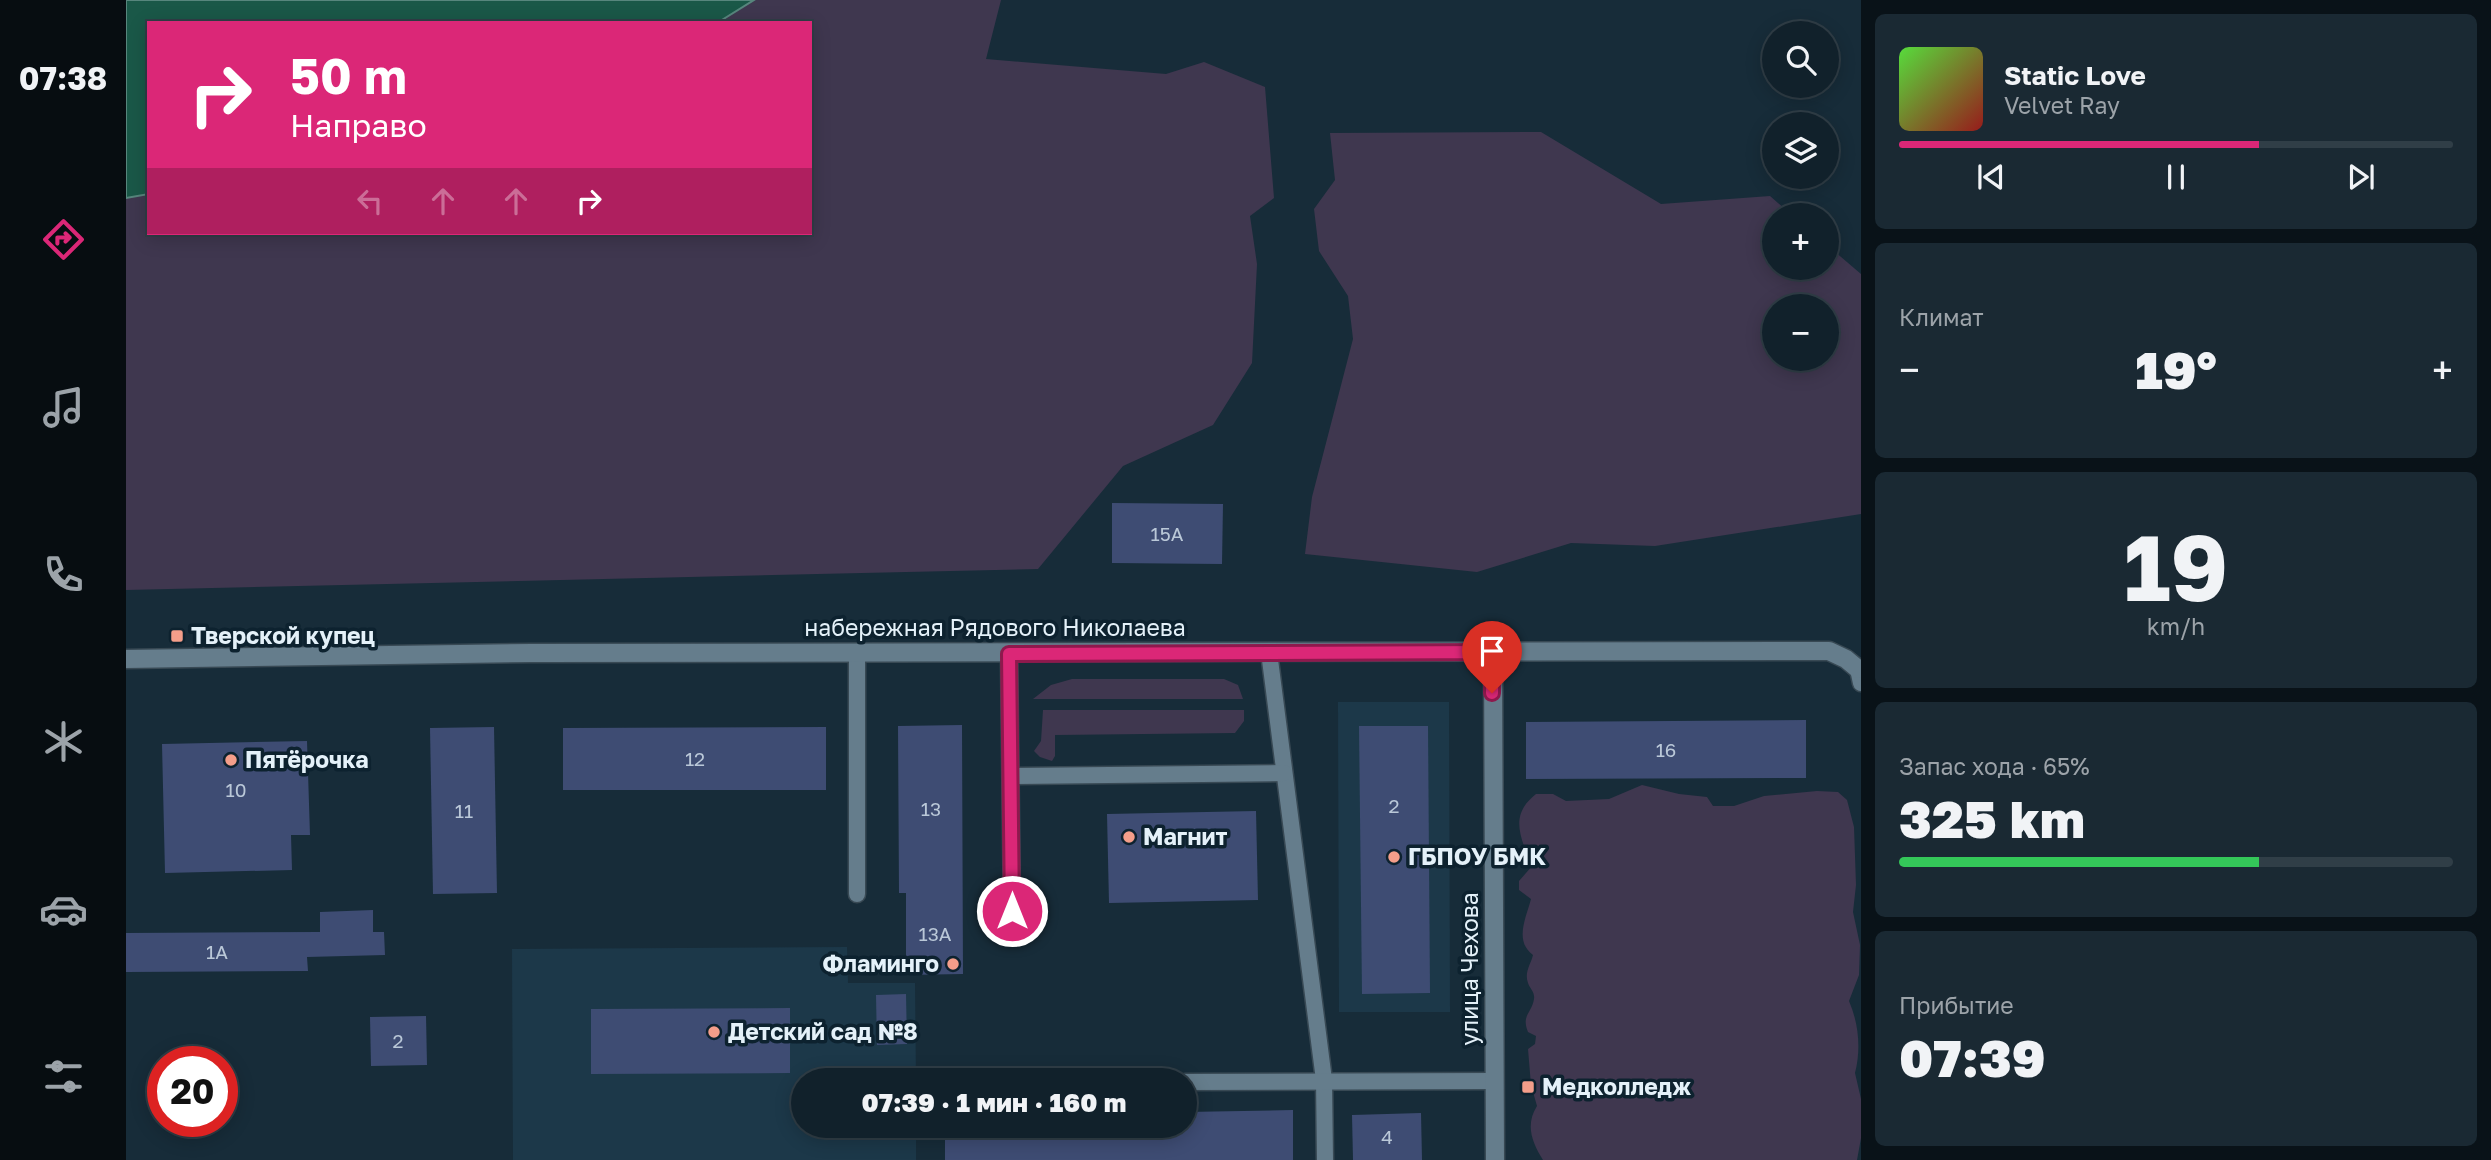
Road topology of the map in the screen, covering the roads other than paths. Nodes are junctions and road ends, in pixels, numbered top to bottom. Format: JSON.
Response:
{"nodes":[{"id":1,"x":1269,"y":652,"type":"junction"},
{"id":2,"x":1493,"y":652,"type":"junction"},
{"id":3,"x":857,"y":654,"type":"junction"},
{"id":4,"x":1009,"y":654,"type":"junction"},
{"id":5,"x":126,"y":659,"type":"edge"},
{"id":6,"x":1860,"y":676,"type":"edge"},
{"id":7,"x":1284,"y":773,"type":"junction"},
{"id":8,"x":1012,"y":776,"type":"junction"},
{"id":9,"x":857,"y":894,"type":"dead end"},
{"id":10,"x":1012,"y":911,"type":"dead end"},
{"id":11,"x":1324,"y":1080,"type":"junction"},
{"id":12,"x":1495,"y":1081,"type":"junction"},
{"id":13,"x":1197,"y":1082,"type":"edge"},
{"id":14,"x":1325,"y":1160,"type":"edge"},
{"id":15,"x":1495,"y":1160,"type":"edge"}],
"edges":[{"from":1,"to":2,"type":"street","name":"набережная Рядового Николаева"},
{"from":1,"to":4,"type":"street","name":"набережная Рядового Николаева"},
{"from":1,"to":7,"type":"lane"},
{"from":2,"to":6,"type":"street","name":"набережная Рядового Николаева"},
{"from":2,"to":12,"type":"street","name":"улица Чехова"},
{"from":3,"to":4,"type":"street","name":"набережная Рядового Николаева"},
{"from":3,"to":5,"type":"street","name":"набережная Рядового Николаева"},
{"from":3,"to":9,"type":"lane"},
{"from":4,"to":8,"type":"lane"},
{"from":7,"to":8,"type":"lane"},
{"from":7,"to":11,"type":"lane"},
{"from":8,"to":10,"type":"lane"},
{"from":11,"to":12,"type":"lane"},
{"from":11,"to":13,"type":"lane"},
{"from":11,"to":14,"type":"lane"},
{"from":12,"to":15,"type":"street","name":"улица Чехова"}]}
